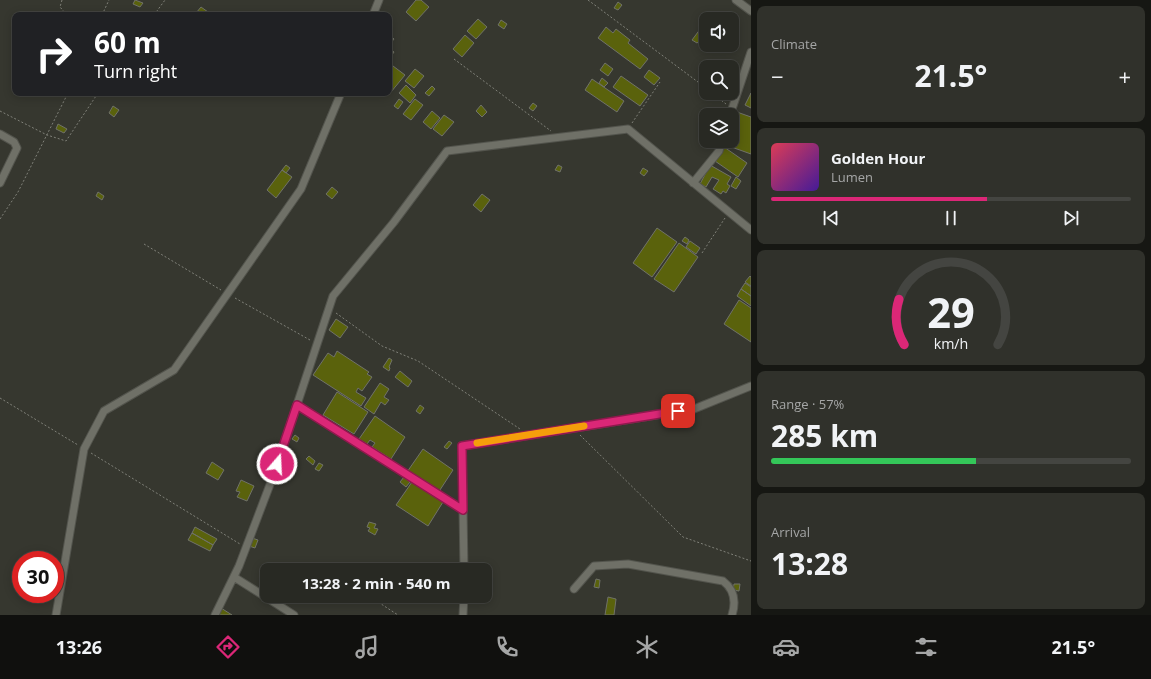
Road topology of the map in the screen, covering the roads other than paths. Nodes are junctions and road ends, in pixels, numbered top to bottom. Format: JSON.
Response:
{"nodes":[{"id":1,"x":379,"y":0,"type":"edge"},
{"id":2,"x":736,"y":0,"type":"edge"},
{"id":3,"x":751,"y":11,"type":"edge"},
{"id":4,"x":374,"y":12,"type":"edge"},
{"id":5,"x":751,"y":52,"type":"edge"},
{"id":6,"x":340,"y":96,"type":"edge"},
{"id":7,"x":732,"y":108,"type":"edge"},
{"id":8,"x":0,"y":134,"type":"edge"},
{"id":9,"x":720,"y":148,"type":"edge"},
{"id":10,"x":0,"y":183,"type":"edge"},
{"id":11,"x":693,"y":183,"type":"junction"},
{"id":12,"x":751,"y":230,"type":"edge"},
{"id":13,"x":751,"y":386,"type":"edge"},
{"id":14,"x":297,"y":405,"type":"junction"},
{"id":15,"x":463,"y":510,"type":"junction"},
{"id":16,"x":464,"y":563,"type":"edge"},
{"id":17,"x":234,"y":577,"type":"junction"},
{"id":18,"x":574,"y":589,"type":"dead end"},
{"id":19,"x":464,"y":603,"type":"edge"},
{"id":20,"x":56,"y":615,"type":"edge"},
{"id":21,"x":215,"y":615,"type":"edge"},
{"id":22,"x":294,"y":615,"type":"edge"},
{"id":23,"x":463,"y":615,"type":"edge"},
{"id":24,"x":732,"y":615,"type":"edge"}],
"edges":[{"from":1,"to":4,"type":"street"},
{"from":2,"to":3,"type":"street"},
{"from":5,"to":7,"type":"street"},
{"from":6,"to":20,"type":"street"},
{"from":8,"to":10,"type":"street"},
{"from":9,"to":11,"type":"street"},
{"from":11,"to":12,"type":"street"},
{"from":11,"to":14,"type":"street"},
{"from":13,"to":15,"type":"street"},
{"from":14,"to":15,"type":"street"},
{"from":14,"to":17,"type":"street"},
{"from":15,"to":16,"type":"street"},
{"from":17,"to":21,"type":"street"},
{"from":17,"to":22,"type":"street"},
{"from":18,"to":24,"type":"street"},
{"from":19,"to":23,"type":"street"}]}
